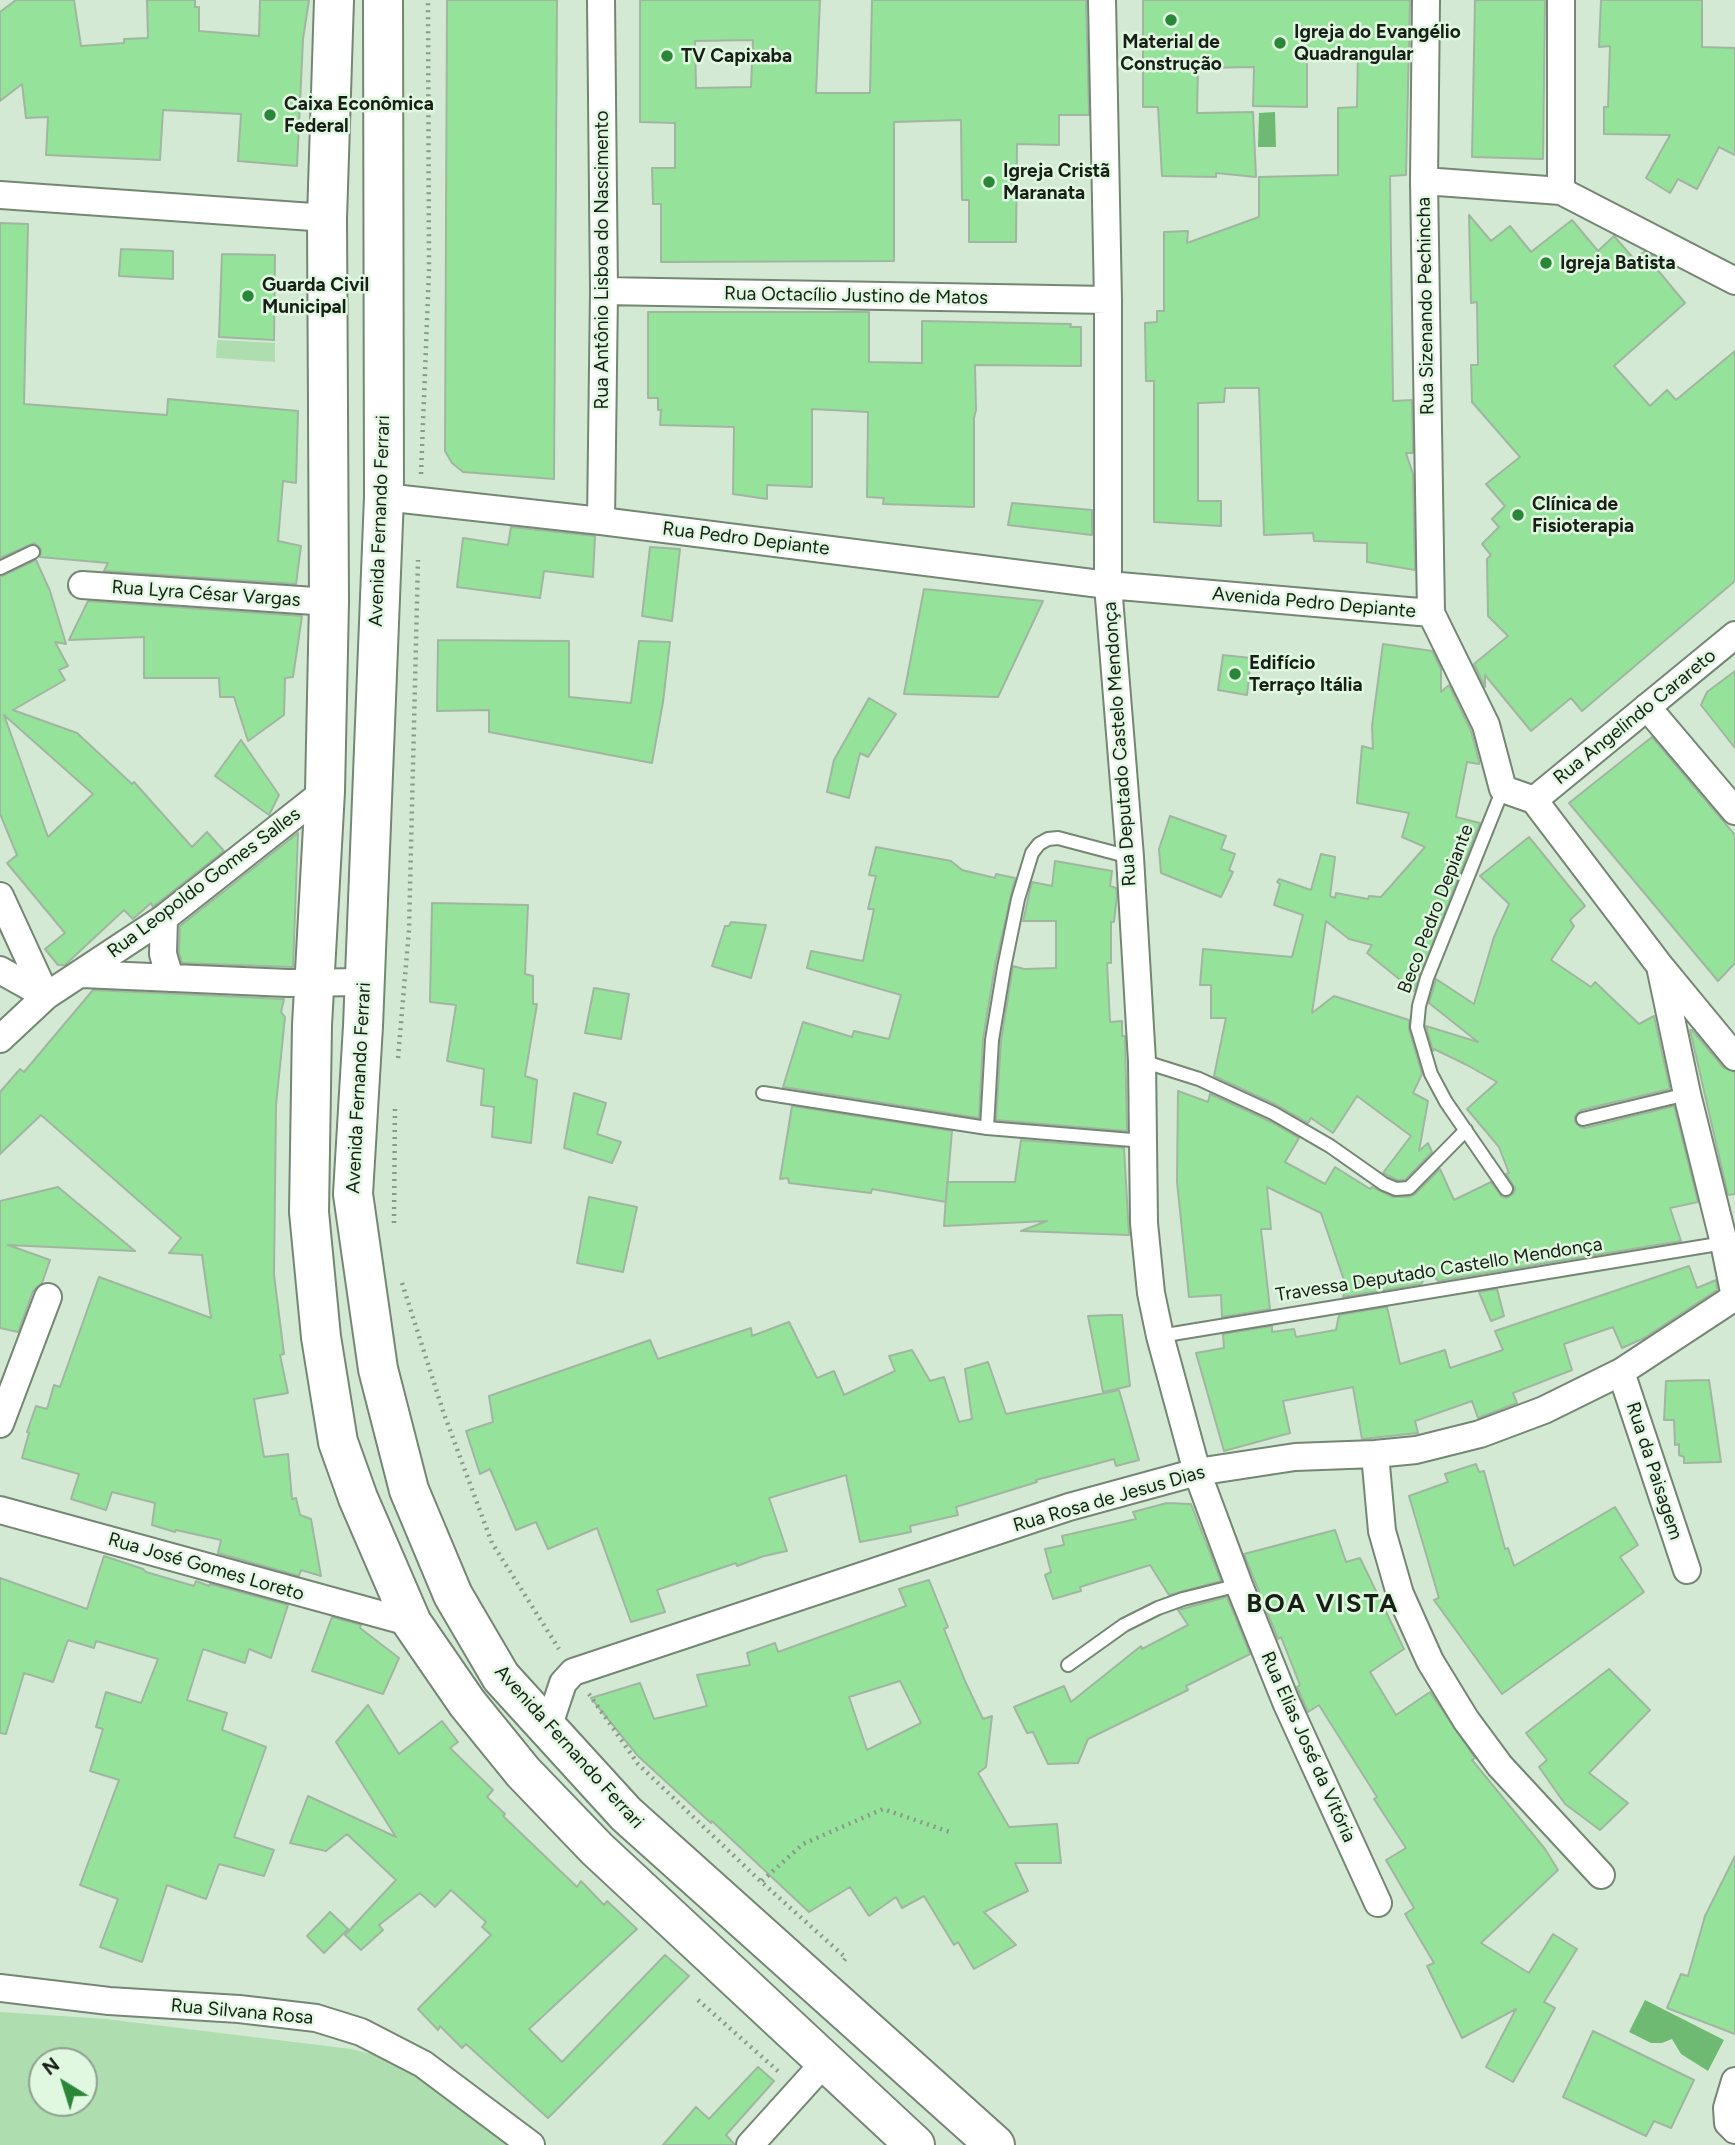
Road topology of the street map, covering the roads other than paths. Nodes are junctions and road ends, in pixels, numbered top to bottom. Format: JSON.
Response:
{"nodes":[{"id":1,"x":334,"y":0,"type":"edge"},
{"id":2,"x":383,"y":0,"type":"edge"},
{"id":3,"x":601,"y":0,"type":"edge"},
{"id":4,"x":1426,"y":0,"type":"edge"},
{"id":5,"x":1561,"y":0,"type":"edge"},
{"id":6,"x":1102,"y":5,"type":"edge"},
{"id":7,"x":1424,"y":181,"type":"junction"},
{"id":8,"x":1561,"y":191,"type":"junction"},
{"id":9,"x":0,"y":195,"type":"edge"},
{"id":10,"x":327,"y":218,"type":"junction"},
{"id":11,"x":1735,"y":281,"type":"edge"},
{"id":12,"x":604,"y":291,"type":"junction"},
{"id":13,"x":1108,"y":300,"type":"junction"},
{"id":14,"x":402,"y":499,"type":"junction"},
{"id":15,"x":601,"y":521,"type":"junction"},
{"id":16,"x":33,"y":552,"type":"dead end"},
{"id":17,"x":0,"y":568,"type":"edge"},
{"id":18,"x":82,"y":585,"type":"dead end"},
{"id":19,"x":1108,"y":585,"type":"junction"},
{"id":20,"x":329,"y":602,"type":"junction"},
{"id":21,"x":1431,"y":613,"type":"junction"},
{"id":22,"x":1735,"y":635,"type":"edge"},
{"id":23,"x":1647,"y":707,"type":"junction"},
{"id":24,"x":1503,"y":789,"type":"junction"},
{"id":25,"x":325,"y":791,"type":"junction"},
{"id":26,"x":1534,"y":800,"type":"junction"},
{"id":27,"x":1735,"y":811,"type":"edge"},
{"id":28,"x":1130,"y":857,"type":"junction"},
{"id":29,"x":0,"y":896,"type":"edge"},
{"id":30,"x":164,"y":918,"type":"junction"},
{"id":31,"x":1660,"y":966,"type":"junction"},
{"id":32,"x":0,"y":970,"type":"edge"},
{"id":33,"x":82,"y":974,"type":"junction"},
{"id":34,"x":170,"y":978,"type":"junction"},
{"id":35,"x":314,"y":982,"type":"junction"},
{"id":36,"x":364,"y":982,"type":"junction"},
{"id":37,"x":47,"y":996,"type":"junction"},
{"id":38,"x":0,"y":1039,"type":"edge"},
{"id":39,"x":1735,"y":1057,"type":"edge"},
{"id":40,"x":1142,"y":1061,"type":"junction"},
{"id":41,"x":763,"y":1093,"type":"dead end"},
{"id":42,"x":1687,"y":1094,"type":"junction"},
{"id":43,"x":1583,"y":1119,"type":"dead end"},
{"id":44,"x":987,"y":1128,"type":"junction"},
{"id":45,"x":1466,"y":1130,"type":"junction"},
{"id":46,"x":1144,"y":1141,"type":"junction"},
{"id":47,"x":1506,"y":1189,"type":"dead end"},
{"id":48,"x":1724,"y":1243,"type":"junction"},
{"id":49,"x":48,"y":1297,"type":"dead end"},
{"id":50,"x":1735,"y":1297,"type":"edge"},
{"id":51,"x":1160,"y":1336,"type":"junction"},
{"id":52,"x":1621,"y":1372,"type":"junction"},
{"id":53,"x":0,"y":1424,"type":"edge"},
{"id":54,"x":1375,"y":1454,"type":"junction"},
{"id":55,"x":1197,"y":1472,"type":"junction"},
{"id":56,"x":0,"y":1510,"type":"edge"},
{"id":57,"x":1687,"y":1570,"type":"dead end"},
{"id":58,"x":1238,"y":1586,"type":"junction"},
{"id":59,"x":412,"y":1623,"type":"junction"},
{"id":60,"x":1068,"y":1665,"type":"dead end"},
{"id":61,"x":548,"y":1728,"type":"junction"},
{"id":62,"x":1601,"y":1875,"type":"dead end"},
{"id":63,"x":1378,"y":1903,"type":"dead end"},
{"id":64,"x":0,"y":1988,"type":"edge"},
{"id":65,"x":825,"y":2062,"type":"junction"},
{"id":66,"x":1735,"y":2081,"type":"edge"},
{"id":67,"x":1735,"y":2130,"type":"edge"},
{"id":68,"x":531,"y":2145,"type":"edge"},
{"id":69,"x":750,"y":2145,"type":"edge"},
{"id":70,"x":915,"y":2145,"type":"edge"},
{"id":71,"x":995,"y":2145,"type":"edge"}],
"edges":[{"from":1,"to":10,"type":"main road"},
{"from":2,"to":14,"type":"main road","name":"Avenida Fernando Ferrari"},
{"from":3,"to":12,"type":"street","name":"Rua Antônio Lisboa do Nascimento"},
{"from":4,"to":7,"type":"street","name":"Rua Sizenando Pechincha"},
{"from":5,"to":8,"type":"street"},
{"from":6,"to":13,"type":"street","name":"Rua Deputado Castelo Mendonça"},
{"from":7,"to":8,"type":"street"},
{"from":7,"to":21,"type":"street","name":"Rua Sizenando Pechincha"},
{"from":8,"to":11,"type":"street"},
{"from":9,"to":10,"type":"street"},
{"from":10,"to":20,"type":"main road"},
{"from":12,"to":13,"type":"street","name":"Rua Octacílio Justino de Matos"},
{"from":12,"to":15,"type":"street","name":"Rua Antônio Lisboa do Nascimento"},
{"from":13,"to":19,"type":"street","name":"Rua Deputado Castelo Mendonça"},
{"from":14,"to":15,"type":"street","name":"Rua Pedro Depiante"},
{"from":14,"to":36,"type":"main road","name":"Avenida Fernando Ferrari"},
{"from":15,"to":19,"type":"street","name":"Rua Pedro Depiante"},
{"from":16,"to":17,"type":"lane"},
{"from":18,"to":20,"type":"street","name":"Rua Lyra César Vargas"},
{"from":19,"to":21,"type":"street","name":"Avenida Pedro Depiante"},
{"from":19,"to":28,"type":"street","name":"Rua Deputado Castelo Mendonça"},
{"from":20,"to":25,"type":"main road"},
{"from":21,"to":24,"type":"street","name":"Avenida Pedro Depiante"},
{"from":22,"to":23,"type":"street","name":"Rua Angelindo Carareto"},
{"from":23,"to":26,"type":"street","name":"Rua Angelindo Carareto"},
{"from":23,"to":27,"type":"street"},
{"from":24,"to":26,"type":"street"},
{"from":24,"to":45,"type":"lane","name":"Beco Pedro Depiante"},
{"from":25,"to":30,"type":"street","name":"Rua Leopoldo Gomes Salles"},
{"from":25,"to":35,"type":"main road"},
{"from":26,"to":31,"type":"street"},
{"from":28,"to":40,"type":"street","name":"Rua Deputado Castelo Mendonça"},
{"from":28,"to":44,"type":"lane"},
{"from":29,"to":37,"type":"street"},
{"from":30,"to":33,"type":"street","name":"Rua Leopoldo Gomes Salles"},
{"from":30,"to":34,"type":"street"},
{"from":31,"to":39,"type":"street"},
{"from":31,"to":42,"type":"street"},
{"from":32,"to":37,"type":"street"},
{"from":33,"to":34,"type":"street","name":"Rua Leopoldo Gomes Salles"},
{"from":33,"to":37,"type":"street","name":"Rua Leopoldo Gomes Salles"},
{"from":34,"to":35,"type":"street","name":"Rua Leopoldo Gomes Salles"},
{"from":35,"to":36,"type":"street","name":"Rua Leopoldo Gomes Salles"},
{"from":35,"to":59,"type":"main road"},
{"from":36,"to":61,"type":"main road","name":"Avenida Fernando Ferrari"},
{"from":37,"to":38,"type":"street","name":"Rua Leopoldo Gomes Salles"},
{"from":40,"to":45,"type":"lane"},
{"from":40,"to":46,"type":"street","name":"Rua Deputado Castelo Mendonça"},
{"from":41,"to":44,"type":"lane"},
{"from":42,"to":43,"type":"lane"},
{"from":42,"to":48,"type":"street"},
{"from":44,"to":46,"type":"lane"},
{"from":45,"to":47,"type":"lane","name":"Beco Pedro Depiante"},
{"from":46,"to":51,"type":"street","name":"Rua Deputado Castelo Mendonça"},
{"from":48,"to":50,"type":"street"},
{"from":48,"to":51,"type":"lane","name":"Travessa Deputado Castello Mendonça"},
{"from":49,"to":53,"type":"street"},
{"from":50,"to":52,"type":"street","name":"Rua Rosa de Jesus Dias"},
{"from":51,"to":55,"type":"street","name":"Rua Deputado Castelo Mendonça"},
{"from":52,"to":54,"type":"street","name":"Rua Rosa de Jesus Dias"},
{"from":52,"to":57,"type":"street","name":"Rua da Paisagem"},
{"from":54,"to":55,"type":"street","name":"Rua Rosa de Jesus Dias"},
{"from":54,"to":62,"type":"street"},
{"from":55,"to":58,"type":"street","name":"Rua Elias José da Vitória"},
{"from":55,"to":61,"type":"street","name":"Rua Rosa de Jesus Dias"},
{"from":56,"to":59,"type":"street","name":"Rua José Gomes Loreto"},
{"from":58,"to":60,"type":"lane"},
{"from":58,"to":63,"type":"street","name":"Rua Elias José da Vitória"},
{"from":59,"to":65,"type":"main road"},
{"from":61,"to":71,"type":"main road","name":"Avenida Fernando Ferrari"},
{"from":64,"to":68,"type":"street","name":"Rua Silvana Rosa"},
{"from":65,"to":69,"type":"street"},
{"from":65,"to":70,"type":"main road"},
{"from":66,"to":67,"type":"street"}]}
